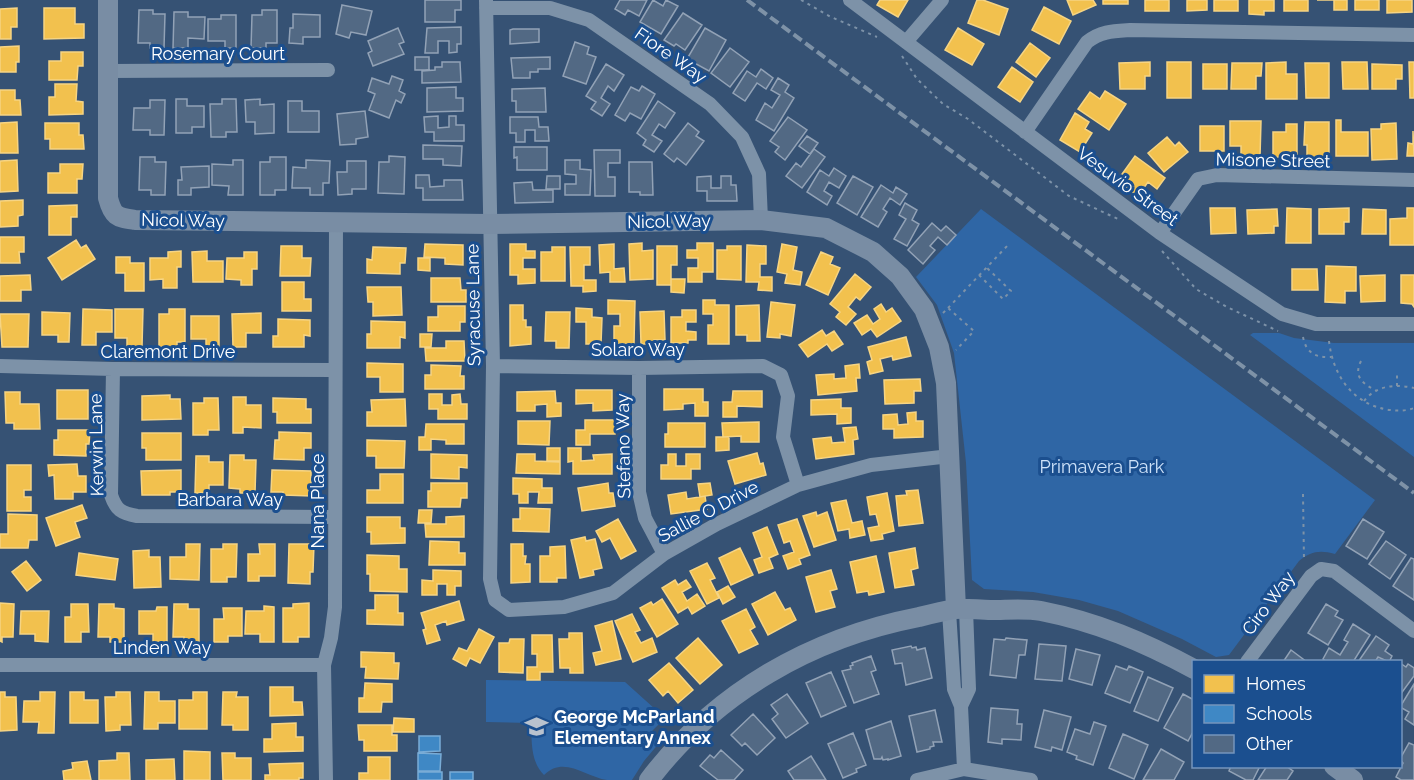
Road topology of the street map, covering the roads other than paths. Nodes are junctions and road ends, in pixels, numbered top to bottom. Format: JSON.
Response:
{"nodes":[{"id":1,"x":108,"y":0,"type":"edge"},
{"id":2,"x":850,"y":0,"type":"edge"},
{"id":3,"x":942,"y":0,"type":"edge"},
{"id":4,"x":486,"y":4,"type":"edge"},
{"id":5,"x":1414,"y":35,"type":"edge"},
{"id":6,"x":903,"y":48,"type":"junction"},
{"id":7,"x":328,"y":70,"type":"dead end"},
{"id":8,"x":108,"y":71,"type":"junction"},
{"id":9,"x":1025,"y":132,"type":"junction"},
{"id":10,"x":1414,"y":180,"type":"edge"},
{"id":11,"x":761,"y":220,"type":"junction"},
{"id":12,"x":336,"y":222,"type":"junction"},
{"id":13,"x":489,"y":224,"type":"junction"},
{"id":14,"x":1160,"y":233,"type":"junction"},
{"id":15,"x":1414,"y":324,"type":"edge"},
{"id":16,"x":0,"y":366,"type":"edge"},
{"id":17,"x":493,"y":366,"type":"junction"},
{"id":18,"x":639,"y":368,"type":"junction"},
{"id":19,"x":113,"y":369,"type":"junction"},
{"id":20,"x":335,"y":370,"type":"junction"},
{"id":21,"x":950,"y":456,"type":"junction"},
{"id":22,"x":798,"y":485,"type":"junction"},
{"id":23,"x":161,"y":516,"type":"joint"},
{"id":24,"x":334,"y":517,"type":"junction"},
{"id":25,"x":664,"y":554,"type":"junction"},
{"id":26,"x":495,"y":600,"type":"joint"},
{"id":27,"x":957,"y":610,"type":"junction"},
{"id":28,"x":1414,"y":631,"type":"edge"},
{"id":29,"x":1248,"y":660,"type":"edge"},
{"id":30,"x":0,"y":664,"type":"edge"},
{"id":31,"x":324,"y":665,"type":"junction"},
{"id":32,"x":1192,"y":668,"type":"edge"},
{"id":33,"x":1337,"y":768,"type":"edge"},
{"id":34,"x":964,"y":769,"type":"junction"},
{"id":35,"x":326,"y":780,"type":"edge"},
{"id":36,"x":649,"y":780,"type":"edge"},
{"id":37,"x":917,"y":780,"type":"edge"},
{"id":38,"x":1031,"y":780,"type":"edge"},
{"id":39,"x":1353,"y":780,"type":"edge"}],
"edges":[{"from":1,"to":8,"type":"street","name":"Nicol Way"},
{"from":2,"to":6,"type":"street","name":"Vesuvio Street"},
{"from":3,"to":6,"type":"street"},
{"from":4,"to":11,"type":"street","name":"Fiore Way"},
{"from":4,"to":13,"type":"street","name":"Syracuse Lane"},
{"from":5,"to":9,"type":"street"},
{"from":6,"to":9,"type":"street","name":"Vesuvio Street"},
{"from":7,"to":8,"type":"street","name":"Rosemary Court"},
{"from":8,"to":12,"type":"street","name":"Nicol Way"},
{"from":9,"to":14,"type":"street","name":"Vesuvio Street"},
{"from":10,"to":14,"type":"street","name":"Misone Street"},
{"from":11,"to":13,"type":"street","name":"Nicol Way"},
{"from":11,"to":21,"type":"street","name":"Nicol Way"},
{"from":12,"to":13,"type":"street","name":"Nicol Way"},
{"from":12,"to":20,"type":"street","name":"Nana Place"},
{"from":13,"to":17,"type":"street","name":"Syracuse Lane"},
{"from":14,"to":15,"type":"street","name":"Vesuvio Street"},
{"from":16,"to":19,"type":"street","name":"Claremont Drive"},
{"from":17,"to":18,"type":"street","name":"Solaro Way"},
{"from":17,"to":26,"type":"street","name":"Syracuse Lane"},
{"from":18,"to":22,"type":"street","name":"Solaro Way"},
{"from":18,"to":25,"type":"street","name":"Stefano Way"},
{"from":19,"to":20,"type":"street","name":"Claremont Drive"},
{"from":19,"to":23,"type":"street","name":"Kerwin Lane"},
{"from":20,"to":24,"type":"street","name":"Nana Place"},
{"from":21,"to":22,"type":"street","name":"Sallie O Drive"},
{"from":21,"to":27,"type":"street","name":"Nicol Way"},
{"from":22,"to":25,"type":"street","name":"Sallie O Drive"},
{"from":23,"to":24,"type":"street","name":"Barbara Way"},
{"from":24,"to":31,"type":"street","name":"Nana Place"},
{"from":25,"to":26,"type":"street","name":"Sallie O Drive"},
{"from":27,"to":32,"type":"street"},
{"from":27,"to":34,"type":"street","name":"Nicol Way"},
{"from":27,"to":36,"type":"street"},
{"from":28,"to":29,"type":"street","name":"Ciro Way"},
{"from":30,"to":31,"type":"street","name":"Linden Way"},
{"from":31,"to":35,"type":"street","name":"Nana Place"},
{"from":33,"to":39,"type":"street"},
{"from":34,"to":37,"type":"street"},
{"from":34,"to":38,"type":"street"}]}
